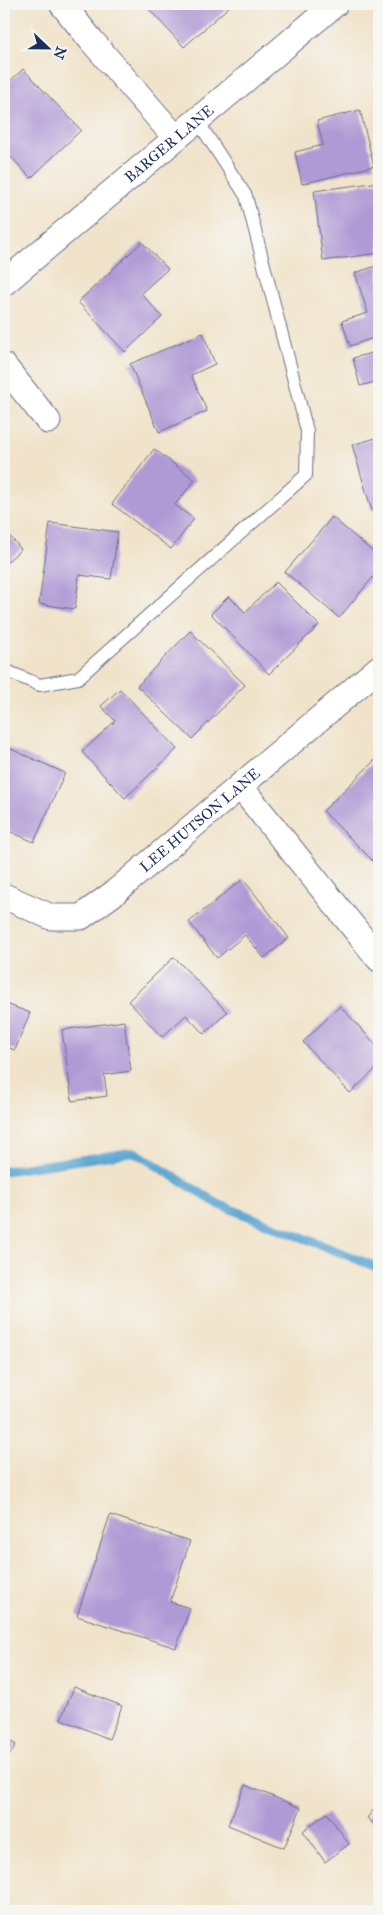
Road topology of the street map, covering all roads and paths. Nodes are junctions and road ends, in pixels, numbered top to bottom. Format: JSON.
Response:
{"nodes":[{"id":1,"x":62,"y":4,"type":"edge"},
{"id":2,"x":336,"y":4,"type":"edge"},
{"id":3,"x":197,"y":120,"type":"junction"},
{"id":4,"x":175,"y":137,"type":"junction"},
{"id":5,"x":4,"y":283,"type":"edge"},
{"id":6,"x":4,"y":366,"type":"edge"},
{"id":7,"x":48,"y":421,"type":"dead end"},
{"id":8,"x":379,"y":668,"type":"edge"},
{"id":9,"x":4,"y":670,"type":"edge"},
{"id":10,"x":240,"y":786,"type":"junction"},
{"id":11,"x":4,"y":896,"type":"edge"},
{"id":12,"x":377,"y":950,"type":"edge"}],
"edges":[{"from":1,"to":4,"type":"street"},
{"from":2,"to":3,"type":"street","name":"BARGER LANE"},
{"from":3,"to":4,"type":"street","name":"BARGER LANE"},
{"from":3,"to":9,"type":"lane"},
{"from":4,"to":5,"type":"street","name":"BARGER LANE"},
{"from":6,"to":7,"type":"street"},
{"from":8,"to":10,"type":"street","name":"LEE HUTSON LANE"},
{"from":10,"to":11,"type":"street","name":"LEE HUTSON LANE"},
{"from":10,"to":12,"type":"street"}]}
